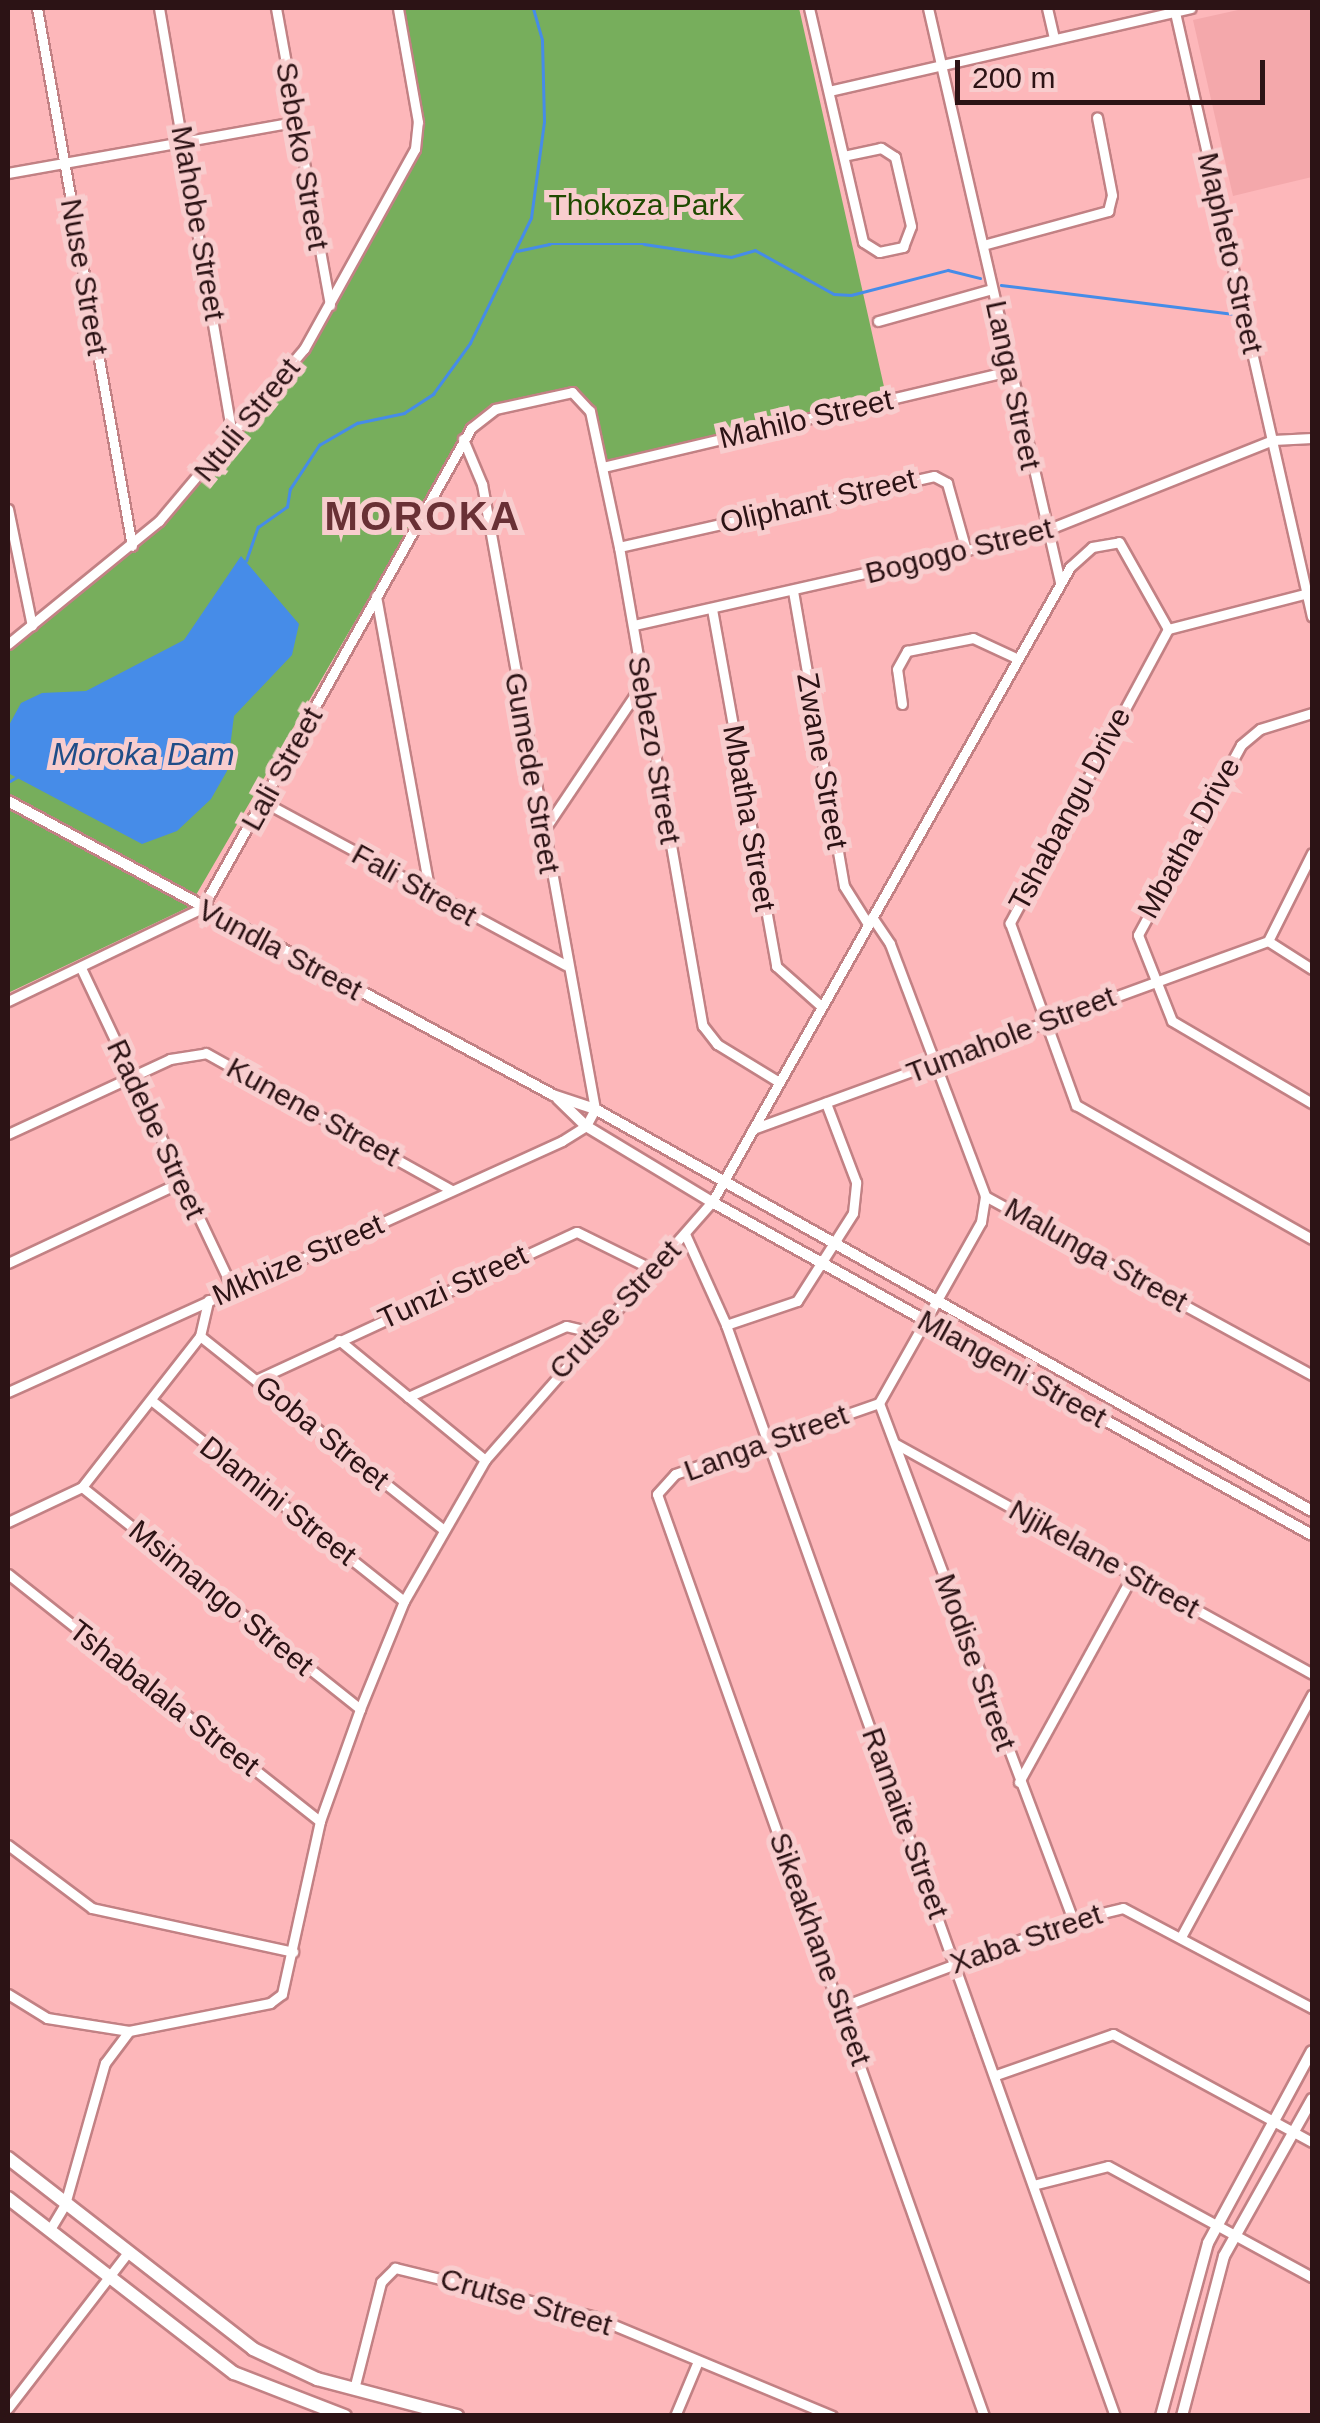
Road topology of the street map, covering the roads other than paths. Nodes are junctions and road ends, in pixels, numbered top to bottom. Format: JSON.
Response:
{"nodes":[{"id":1,"x":36,"y":8,"type":"edge"},
{"id":2,"x":159,"y":8,"type":"edge"},
{"id":3,"x":276,"y":8,"type":"edge"},
{"id":4,"x":398,"y":8,"type":"edge"},
{"id":5,"x":809,"y":8,"type":"edge"},
{"id":6,"x":928,"y":8,"type":"edge"},
{"id":7,"x":1047,"y":8,"type":"edge"},
{"id":8,"x":1190,"y":8,"type":"edge"},
{"id":9,"x":1174,"y":9,"type":"edge"},
{"id":10,"x":1053,"y":36,"type":"junction"},
{"id":11,"x":940,"y":62,"type":"junction"},
{"id":12,"x":829,"y":92,"type":"junction"},
{"id":13,"x":1096,"y":117,"type":"dead end"},
{"id":14,"x":295,"y":122,"type":"junction"},
{"id":15,"x":183,"y":142,"type":"junction"},
{"id":16,"x":844,"y":156,"type":"junction"},
{"id":17,"x":64,"y":163,"type":"junction"},
{"id":18,"x":8,"y":173,"type":"edge"},
{"id":19,"x":983,"y":245,"type":"junction"},
{"id":20,"x":992,"y":289,"type":"junction"},
{"id":21,"x":330,"y":305,"type":"junction"},
{"id":22,"x":878,"y":321,"type":"dead end"},
{"id":23,"x":1010,"y":370,"type":"junction"},
{"id":24,"x":1312,"y":438,"type":"edge"},
{"id":25,"x":463,"y":439,"type":"junction"},
{"id":26,"x":233,"y":440,"type":"junction"},
{"id":27,"x":1272,"y":440,"type":"junction"},
{"id":28,"x":603,"y":467,"type":"junction"},
{"id":29,"x":8,"y":509,"type":"edge"},
{"id":30,"x":1045,"y":532,"type":"junction"},
{"id":31,"x":132,"y":546,"type":"junction"},
{"id":32,"x":620,"y":547,"type":"junction"},
{"id":33,"x":966,"y":550,"type":"junction"},
{"id":34,"x":1060,"y":582,"type":"junction"},
{"id":35,"x":793,"y":591,"type":"junction"},
{"id":36,"x":1310,"y":592,"type":"edge"},
{"id":37,"x":376,"y":596,"type":"junction"},
{"id":38,"x":712,"y":609,"type":"junction"},
{"id":39,"x":1312,"y":616,"type":"edge"},
{"id":40,"x":32,"y":626,"type":"junction"},
{"id":41,"x":634,"y":626,"type":"junction"},
{"id":42,"x":1168,"y":629,"type":"junction"},
{"id":43,"x":8,"y":644,"type":"edge"},
{"id":44,"x":1016,"y":658,"type":"junction"},
{"id":45,"x":642,"y":684,"type":"junction"},
{"id":46,"x":902,"y":704,"type":"dead end"},
{"id":47,"x":1312,"y":713,"type":"edge"},
{"id":48,"x":8,"y":801,"type":"edge"},
{"id":49,"x":264,"y":802,"type":"junction"},
{"id":50,"x":542,"y":833,"type":"junction"},
{"id":51,"x":1312,"y":853,"type":"edge"},
{"id":52,"x":430,"y":894,"type":"junction"},
{"id":53,"x":202,"y":908,"type":"junction"},
{"id":54,"x":870,"y":921,"type":"junction"},
{"id":55,"x":1268,"y":941,"type":"junction"},
{"id":56,"x":566,"y":965,"type":"junction"},
{"id":57,"x":81,"y":968,"type":"junction"},
{"id":58,"x":1312,"y":969,"type":"edge"},
{"id":59,"x":1152,"y":982,"type":"junction"},
{"id":60,"x":8,"y":1001,"type":"edge"},
{"id":61,"x":821,"y":1006,"type":"junction"},
{"id":62,"x":1044,"y":1024,"type":"junction"},
{"id":63,"x":936,"y":1064,"type":"junction"},
{"id":64,"x":131,"y":1078,"type":"junction"},
{"id":65,"x":779,"y":1082,"type":"junction"},
{"id":66,"x":553,"y":1096,"type":"junction"},
{"id":67,"x":1312,"y":1103,"type":"edge"},
{"id":68,"x":826,"y":1104,"type":"junction"},
{"id":69,"x":595,"y":1110,"type":"junction"},
{"id":70,"x":586,"y":1126,"type":"junction"},
{"id":71,"x":753,"y":1130,"type":"junction"},
{"id":72,"x":8,"y":1134,"type":"edge"},
{"id":73,"x":179,"y":1183,"type":"junction"},
{"id":74,"x":723,"y":1184,"type":"junction"},
{"id":75,"x":450,"y":1190,"type":"junction"},
{"id":76,"x":985,"y":1196,"type":"junction"},
{"id":77,"x":712,"y":1202,"type":"junction"},
{"id":78,"x":686,"y":1234,"type":"junction"},
{"id":79,"x":1312,"y":1239,"type":"edge"},
{"id":80,"x":836,"y":1243,"type":"junction"},
{"id":81,"x":8,"y":1263,"type":"edge"},
{"id":82,"x":825,"y":1263,"type":"junction"},
{"id":83,"x":650,"y":1268,"type":"junction"},
{"id":84,"x":233,"y":1290,"type":"junction"},
{"id":85,"x":208,"y":1300,"type":"junction"},
{"id":86,"x":936,"y":1302,"type":"junction"},
{"id":87,"x":925,"y":1321,"type":"junction"},
{"id":88,"x":726,"y":1325,"type":"junction"},
{"id":89,"x":592,"y":1332,"type":"junction"},
{"id":90,"x":200,"y":1336,"type":"junction"},
{"id":91,"x":339,"y":1340,"type":"junction"},
{"id":92,"x":1312,"y":1375,"type":"edge"},
{"id":93,"x":256,"y":1380,"type":"junction"},
{"id":94,"x":8,"y":1392,"type":"edge"},
{"id":95,"x":408,"y":1396,"type":"junction"},
{"id":96,"x":152,"y":1400,"type":"junction"},
{"id":97,"x":878,"y":1403,"type":"junction"},
{"id":98,"x":766,"y":1443,"type":"junction"},
{"id":99,"x":896,"y":1444,"type":"junction"},
{"id":100,"x":485,"y":1460,"type":"junction"},
{"id":101,"x":660,"y":1484,"type":"joint"},
{"id":102,"x":82,"y":1487,"type":"junction"},
{"id":103,"x":1312,"y":1511,"type":"edge"},
{"id":104,"x":8,"y":1522,"type":"edge"},
{"id":105,"x":444,"y":1530,"type":"junction"},
{"id":106,"x":1312,"y":1535,"type":"edge"},
{"id":107,"x":8,"y":1574,"type":"edge"},
{"id":108,"x":1133,"y":1574,"type":"junction"},
{"id":109,"x":404,"y":1601,"type":"junction"},
{"id":110,"x":1312,"y":1674,"type":"edge"},
{"id":111,"x":1312,"y":1695,"type":"edge"},
{"id":112,"x":360,"y":1709,"type":"junction"},
{"id":113,"x":1019,"y":1782,"type":"junction"},
{"id":114,"x":320,"y":1821,"type":"junction"},
{"id":115,"x":8,"y":1846,"type":"edge"},
{"id":116,"x":1072,"y":1920,"type":"junction"},
{"id":117,"x":1182,"y":1935,"type":"junction"},
{"id":118,"x":293,"y":1952,"type":"junction"},
{"id":119,"x":957,"y":1963,"type":"junction"},
{"id":120,"x":8,"y":1994,"type":"edge"},
{"id":121,"x":841,"y":2007,"type":"junction"},
{"id":122,"x":1312,"y":2008,"type":"edge"},
{"id":123,"x":129,"y":2031,"type":"junction"},
{"id":124,"x":1312,"y":2050,"type":"edge"},
{"id":125,"x":996,"y":2075,"type":"junction"},
{"id":126,"x":1312,"y":2099,"type":"edge"},
{"id":127,"x":1273,"y":2121,"type":"junction"},
{"id":128,"x":1294,"y":2132,"type":"junction"},
{"id":129,"x":1312,"y":2142,"type":"edge"},
{"id":130,"x":8,"y":2158,"type":"edge"},
{"id":131,"x":1033,"y":2185,"type":"junction"},
{"id":132,"x":8,"y":2198,"type":"edge"},
{"id":133,"x":65,"y":2204,"type":"junction"},
{"id":134,"x":1216,"y":2224,"type":"junction"},
{"id":135,"x":49,"y":2231,"type":"junction"},
{"id":136,"x":1235,"y":2233,"type":"junction"},
{"id":137,"x":128,"y":2252,"type":"junction"},
{"id":138,"x":108,"y":2278,"type":"junction"},
{"id":139,"x":1312,"y":2278,"type":"edge"},
{"id":140,"x":698,"y":2361,"type":"junction"},
{"id":141,"x":354,"y":2389,"type":"junction"},
{"id":142,"x":8,"y":2408,"type":"edge"},
{"id":143,"x":344,"y":2416,"type":"edge"},
{"id":144,"x":456,"y":2416,"type":"edge"},
{"id":145,"x":675,"y":2416,"type":"edge"},
{"id":146,"x":832,"y":2416,"type":"edge"},
{"id":147,"x":984,"y":2416,"type":"edge"},
{"id":148,"x":1115,"y":2416,"type":"edge"},
{"id":149,"x":1161,"y":2416,"type":"edge"},
{"id":150,"x":1182,"y":2416,"type":"edge"}],
"edges":[{"from":1,"to":17,"type":"street","name":"Nuse Street"},
{"from":2,"to":15,"type":"street","name":"Mahobe Street"},
{"from":3,"to":14,"type":"street","name":"Sebeko Street"},
{"from":4,"to":21,"type":"street","name":"Ntuli Street"},
{"from":5,"to":12,"type":"street"},
{"from":6,"to":11,"type":"street","name":"Langa Street"},
{"from":7,"to":10,"type":"street"},
{"from":8,"to":9,"type":"street"},
{"from":9,"to":10,"type":"street"},
{"from":9,"to":27,"type":"street","name":"Mapheto Street"},
{"from":10,"to":11,"type":"street"},
{"from":11,"to":12,"type":"street"},
{"from":11,"to":19,"type":"street","name":"Langa Street"},
{"from":12,"to":16,"type":"street"},
{"from":13,"to":19,"type":"street"},
{"from":14,"to":15,"type":"street"},
{"from":14,"to":21,"type":"street","name":"Sebeko Street"},
{"from":15,"to":17,"type":"street"},
{"from":15,"to":26,"type":"street","name":"Mahobe Street"},
{"from":16,"to":16,"type":"street"},
{"from":17,"to":18,"type":"street"},
{"from":17,"to":31,"type":"street","name":"Nuse Street"},
{"from":19,"to":20,"type":"street","name":"Langa Street"},
{"from":20,"to":22,"type":"street"},
{"from":20,"to":23,"type":"street","name":"Langa Street"},
{"from":21,"to":26,"type":"street","name":"Ntuli Street"},
{"from":23,"to":28,"type":"street","name":"Mahilo Street"},
{"from":23,"to":30,"type":"street","name":"Langa Street"},
{"from":24,"to":27,"type":"street","name":"Bogogo Street"},
{"from":25,"to":28,"type":"street","name":"Sebezo Street"},
{"from":25,"to":37,"type":"street","name":"Lali Street"},
{"from":25,"to":50,"type":"street","name":"Gumede Street"},
{"from":26,"to":31,"type":"street","name":"Ntuli Street"},
{"from":27,"to":30,"type":"street","name":"Bogogo Street"},
{"from":27,"to":36,"type":"street","name":"Mapheto Street"},
{"from":28,"to":32,"type":"street","name":"Sebezo Street"},
{"from":29,"to":40,"type":"street"},
{"from":30,"to":33,"type":"street","name":"Bogogo Street"},
{"from":30,"to":34,"type":"street","name":"Langa Street"},
{"from":31,"to":40,"type":"street","name":"Ntuli Street"},
{"from":32,"to":33,"type":"street","name":"Oliphant Street"},
{"from":32,"to":41,"type":"street","name":"Sebezo Street"},
{"from":33,"to":35,"type":"street","name":"Bogogo Street"},
{"from":34,"to":42,"type":"street","name":"Crutse Street"},
{"from":34,"to":44,"type":"street","name":"Crutse Street"},
{"from":35,"to":38,"type":"street","name":"Bogogo Street"},
{"from":35,"to":54,"type":"street","name":"Zwane Street"},
{"from":36,"to":39,"type":"street","name":"Mapheto Street"},
{"from":36,"to":42,"type":"street"},
{"from":37,"to":49,"type":"street","name":"Lali Street"},
{"from":37,"to":52,"type":"street"},
{"from":38,"to":41,"type":"street","name":"Bogogo Street"},
{"from":38,"to":61,"type":"street","name":"Mbatha Street"},
{"from":40,"to":43,"type":"street","name":"Ntuli Street"},
{"from":41,"to":45,"type":"street","name":"Sebezo Street"},
{"from":42,"to":62,"type":"street","name":"Tshabangu Drive"},
{"from":44,"to":46,"type":"street"},
{"from":44,"to":54,"type":"street","name":"Crutse Street"},
{"from":45,"to":50,"type":"street"},
{"from":45,"to":65,"type":"street","name":"Sebezo Street"},
{"from":47,"to":59,"type":"street","name":"Mbatha Drive"},
{"from":48,"to":53,"type":"street","name":"Vundla Street"},
{"from":49,"to":52,"type":"street","name":"Fali Street"},
{"from":49,"to":53,"type":"street","name":"Lali Street"},
{"from":50,"to":56,"type":"street","name":"Gumede Street"},
{"from":51,"to":55,"type":"street"},
{"from":52,"to":56,"type":"street","name":"Fali Street"},
{"from":53,"to":57,"type":"street"},
{"from":53,"to":66,"type":"street","name":"Vundla Street"},
{"from":54,"to":61,"type":"street","name":"Crutse Street"},
{"from":54,"to":63,"type":"street","name":"Malunga Street"},
{"from":55,"to":58,"type":"street"},
{"from":55,"to":59,"type":"street","name":"Tumahole Street"},
{"from":56,"to":69,"type":"street","name":"Gumede Street"},
{"from":57,"to":60,"type":"street"},
{"from":57,"to":64,"type":"street","name":"Radebe Street"},
{"from":59,"to":62,"type":"street","name":"Tumahole Street"},
{"from":59,"to":67,"type":"street","name":"Mbatha Drive"},
{"from":61,"to":65,"type":"street","name":"Crutse Street"},
{"from":62,"to":63,"type":"street","name":"Tumahole Street"},
{"from":62,"to":79,"type":"street","name":"Tshabangu Drive"},
{"from":63,"to":68,"type":"street","name":"Tumahole Street"},
{"from":63,"to":76,"type":"street","name":"Malunga Street"},
{"from":64,"to":72,"type":"street","name":"Kunene Street"},
{"from":64,"to":73,"type":"street","name":"Radebe Street"},
{"from":64,"to":75,"type":"street","name":"Kunene Street"},
{"from":65,"to":71,"type":"street","name":"Crutse Street"},
{"from":66,"to":69,"type":"street","name":"Vundla Street"},
{"from":66,"to":70,"type":"street","name":"Vundla Street"},
{"from":68,"to":71,"type":"street","name":"Tumahole Street"},
{"from":68,"to":80,"type":"street"},
{"from":69,"to":70,"type":"street"},
{"from":69,"to":74,"type":"street","name":"Vundla Street"},
{"from":70,"to":75,"type":"street","name":"Mkhize Street"},
{"from":70,"to":77,"type":"street","name":"Vundla Street"},
{"from":71,"to":74,"type":"street","name":"Crutse Street"},
{"from":73,"to":81,"type":"street"},
{"from":73,"to":84,"type":"street","name":"Radebe Street"},
{"from":74,"to":77,"type":"street","name":"Crutse Street"},
{"from":74,"to":80,"type":"street","name":"Mlangeni Street"},
{"from":75,"to":84,"type":"street","name":"Mkhize Street"},
{"from":76,"to":86,"type":"street","name":"Langa Street"},
{"from":76,"to":92,"type":"street","name":"Malunga Street"},
{"from":77,"to":78,"type":"street","name":"Crutse Street"},
{"from":77,"to":82,"type":"street","name":"Mlangeni Street"},
{"from":78,"to":83,"type":"street","name":"Crutse Street"},
{"from":78,"to":88,"type":"street","name":"Ramaite Street"},
{"from":80,"to":82,"type":"street"},
{"from":80,"to":86,"type":"street","name":"Mlangeni Street"},
{"from":82,"to":87,"type":"street","name":"Mlangeni Street"},
{"from":82,"to":88,"type":"street"},
{"from":83,"to":89,"type":"street","name":"Crutse Street"},
{"from":83,"to":91,"type":"street","name":"Tunzi Street"},
{"from":84,"to":85,"type":"street","name":"Mkhize Street"},
{"from":85,"to":90,"type":"street"},
{"from":85,"to":94,"type":"street","name":"Mkhize Street"},
{"from":86,"to":87,"type":"street","name":"Langa Street"},
{"from":86,"to":103,"type":"street","name":"Mlangeni Street"},
{"from":87,"to":97,"type":"street","name":"Langa Street"},
{"from":87,"to":106,"type":"street","name":"Mlangeni Street"},
{"from":88,"to":98,"type":"street","name":"Ramaite Street"},
{"from":89,"to":95,"type":"street"},
{"from":89,"to":100,"type":"street","name":"Crutse Street"},
{"from":90,"to":93,"type":"street","name":"Goba Street"},
{"from":90,"to":96,"type":"street"},
{"from":91,"to":93,"type":"street","name":"Tunzi Street"},
{"from":91,"to":95,"type":"street"},
{"from":93,"to":105,"type":"street","name":"Goba Street"},
{"from":95,"to":100,"type":"street"},
{"from":96,"to":102,"type":"street"},
{"from":96,"to":109,"type":"street","name":"Dlamini Street"},
{"from":97,"to":98,"type":"street","name":"Langa Street"},
{"from":97,"to":99,"type":"street","name":"Modise Street"},
{"from":98,"to":101,"type":"street","name":"Langa Street"},
{"from":98,"to":119,"type":"street","name":"Ramaite Street"},
{"from":99,"to":108,"type":"street","name":"Njikelane Street"},
{"from":99,"to":113,"type":"street","name":"Modise Street"},
{"from":100,"to":105,"type":"street","name":"Crutse Street"},
{"from":101,"to":121,"type":"street","name":"Sikeakhane Street"},
{"from":102,"to":104,"type":"street"},
{"from":102,"to":112,"type":"street","name":"Msimango Street"},
{"from":105,"to":109,"type":"street","name":"Crutse Street"},
{"from":107,"to":114,"type":"street","name":"Tshabalala Street"},
{"from":108,"to":110,"type":"street","name":"Njikelane Street"},
{"from":108,"to":113,"type":"street"},
{"from":109,"to":112,"type":"street","name":"Crutse Street"},
{"from":111,"to":117,"type":"street"},
{"from":112,"to":114,"type":"street","name":"Crutse Street"},
{"from":113,"to":116,"type":"street","name":"Modise Street"},
{"from":114,"to":118,"type":"street","name":"Crutse Street"},
{"from":115,"to":118,"type":"street"},
{"from":116,"to":117,"type":"street","name":"Xaba Street"},
{"from":116,"to":119,"type":"street","name":"Xaba Street"},
{"from":117,"to":122,"type":"street","name":"Xaba Street"},
{"from":118,"to":123,"type":"street","name":"Crutse Street"},
{"from":119,"to":121,"type":"street","name":"Xaba Street"},
{"from":119,"to":125,"type":"street","name":"Ramaite Street"},
{"from":120,"to":123,"type":"street"},
{"from":121,"to":147,"type":"street","name":"Sikeakhane Street"},
{"from":123,"to":133,"type":"street"},
{"from":124,"to":127,"type":"street"},
{"from":125,"to":127,"type":"street"},
{"from":125,"to":131,"type":"street","name":"Ramaite Street"},
{"from":126,"to":128,"type":"street"},
{"from":127,"to":128,"type":"street"},
{"from":127,"to":134,"type":"street"},
{"from":128,"to":129,"type":"street"},
{"from":128,"to":136,"type":"street"},
{"from":130,"to":133,"type":"main road"},
{"from":131,"to":134,"type":"street"},
{"from":131,"to":148,"type":"street","name":"Ramaite Street"},
{"from":132,"to":135,"type":"main road"},
{"from":133,"to":135,"type":"street"},
{"from":133,"to":137,"type":"main road"},
{"from":134,"to":136,"type":"street"},
{"from":134,"to":149,"type":"street"},
{"from":135,"to":138,"type":"main road"},
{"from":136,"to":139,"type":"street"},
{"from":136,"to":150,"type":"street"},
{"from":137,"to":138,"type":"street"},
{"from":137,"to":141,"type":"main road"},
{"from":138,"to":142,"type":"street"},
{"from":138,"to":143,"type":"main road"},
{"from":140,"to":141,"type":"street","name":"Crutse Street"},
{"from":140,"to":145,"type":"street"},
{"from":140,"to":146,"type":"street","name":"Crutse Street"},
{"from":141,"to":144,"type":"main road"}]}
